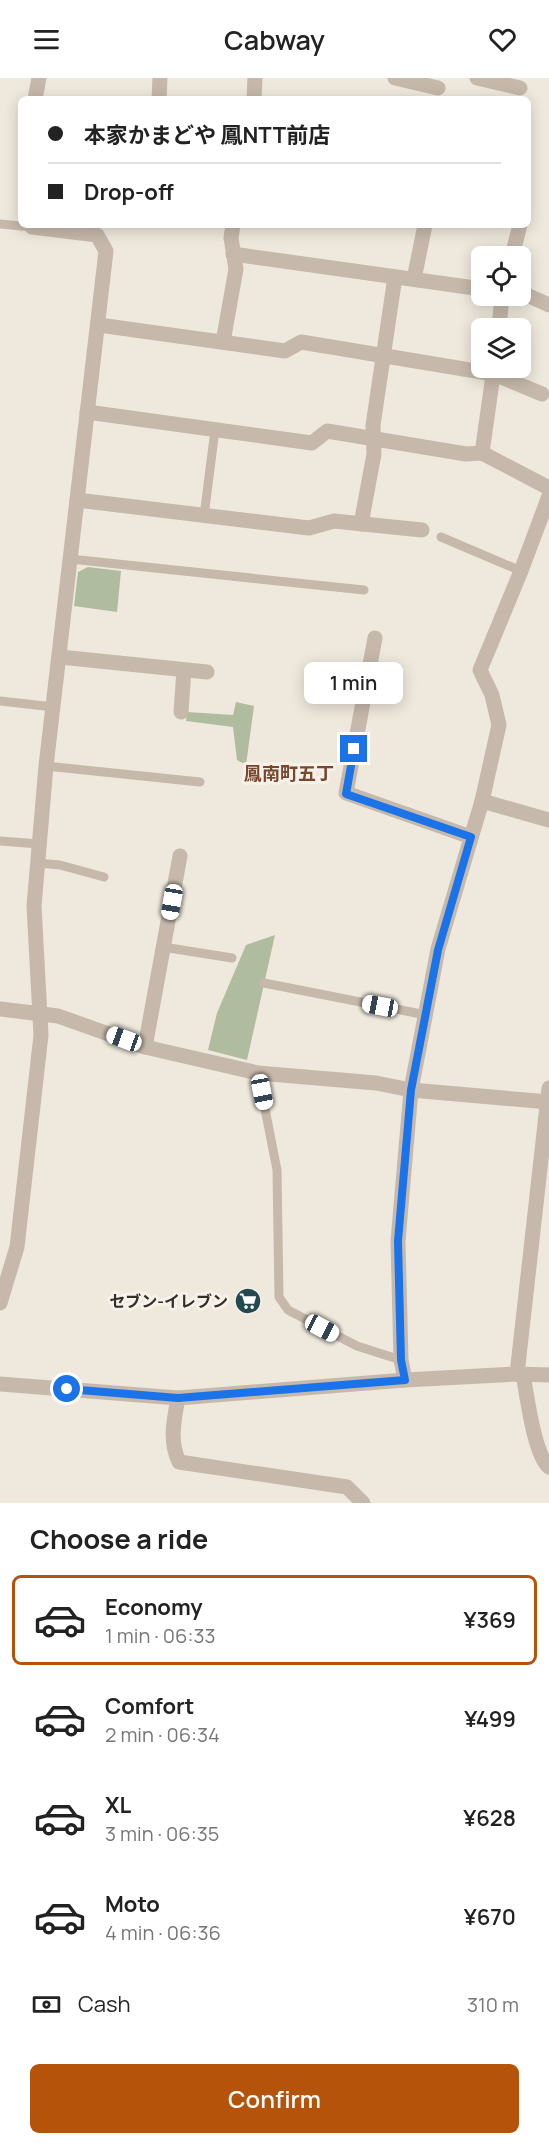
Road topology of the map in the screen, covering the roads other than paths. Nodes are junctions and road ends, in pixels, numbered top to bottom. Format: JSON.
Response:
{"nodes":[{"id":1,"x":39,"y":78,"type":"edge"},
{"id":2,"x":160,"y":78,"type":"edge"},
{"id":3,"x":255,"y":78,"type":"edge"},
{"id":4,"x":395,"y":78,"type":"edge"},
{"id":5,"x":477,"y":78,"type":"edge"},
{"id":6,"x":438,"y":88,"type":"edge"},
{"id":7,"x":520,"y":88,"type":"dead end"},
{"id":8,"x":36,"y":96,"type":"edge"},
{"id":9,"x":159,"y":96,"type":"edge"},
{"id":10,"x":254,"y":96,"type":"edge"},
{"id":11,"x":0,"y":224,"type":"edge"},
{"id":12,"x":18,"y":225,"type":"edge"},
{"id":13,"x":46,"y":228,"type":"edge"},
{"id":14,"x":233,"y":228,"type":"edge"},
{"id":15,"x":424,"y":228,"type":"edge"},
{"id":16,"x":519,"y":228,"type":"edge"},
{"id":17,"x":515,"y":246,"type":"edge"},
{"id":18,"x":233,"y":254,"type":"junction"},
{"id":19,"x":395,"y":277,"type":"junction"},
{"id":20,"x":414,"y":279,"type":"junction"},
{"id":21,"x":471,"y":287,"type":"edge"},
{"id":22,"x":531,"y":297,"type":"edge"},
{"id":23,"x":549,"y":305,"type":"edge"},
{"id":24,"x":99,"y":325,"type":"junction"},
{"id":25,"x":224,"y":342,"type":"junction"},
{"id":26,"x":382,"y":356,"type":"junction"},
{"id":27,"x":471,"y":368,"type":"edge"},
{"id":28,"x":493,"y":378,"type":"edge"},
{"id":29,"x":509,"y":378,"type":"edge"},
{"id":30,"x":542,"y":394,"type":"dead end"},
{"id":31,"x":87,"y":412,"type":"junction"},
{"id":32,"x":215,"y":430,"type":"junction"},
{"id":33,"x":374,"y":440,"type":"junction"},
{"id":34,"x":482,"y":453,"type":"junction"},
{"id":35,"x":549,"y":488,"type":"edge"},
{"id":36,"x":549,"y":496,"type":"edge"},
{"id":37,"x":77,"y":500,"type":"junction"},
{"id":38,"x":204,"y":516,"type":"junction"},
{"id":39,"x":361,"y":524,"type":"junction"},
{"id":40,"x":422,"y":530,"type":"dead end"},
{"id":41,"x":441,"y":537,"type":"dead end"},
{"id":42,"x":70,"y":559,"type":"junction"},
{"id":43,"x":521,"y":571,"type":"junction"},
{"id":44,"x":364,"y":590,"type":"dead end"},
{"id":45,"x":375,"y":638,"type":"dead end"},
{"id":46,"x":60,"y":657,"type":"junction"},
{"id":47,"x":184,"y":670,"type":"junction"},
{"id":48,"x":207,"y":672,"type":"dead end"},
{"id":49,"x":0,"y":701,"type":"edge"},
{"id":50,"x":54,"y":707,"type":"junction"},
{"id":51,"x":181,"y":712,"type":"dead end"},
{"id":52,"x":46,"y":766,"type":"junction"},
{"id":53,"x":200,"y":782,"type":"dead end"},
{"id":54,"x":482,"y":801,"type":"junction"},
{"id":55,"x":549,"y":820,"type":"edge"},
{"id":56,"x":471,"y":837,"type":"junction"},
{"id":57,"x":0,"y":841,"type":"edge"},
{"id":58,"x":39,"y":844,"type":"junction"},
{"id":59,"x":180,"y":856,"type":"dead end"},
{"id":60,"x":38,"y":863,"type":"junction"},
{"id":61,"x":104,"y":877,"type":"dead end"},
{"id":62,"x":163,"y":948,"type":"junction"},
{"id":63,"x":232,"y":958,"type":"dead end"},
{"id":64,"x":264,"y":984,"type":"dead end"},
{"id":65,"x":0,"y":1009,"type":"edge"},
{"id":66,"x":39,"y":1015,"type":"junction"},
{"id":67,"x":426,"y":1015,"type":"junction"},
{"id":68,"x":146,"y":1047,"type":"junction"},
{"id":69,"x":258,"y":1072,"type":"junction"},
{"id":70,"x":411,"y":1090,"type":"junction"},
{"id":71,"x":548,"y":1097,"type":"edge"},
{"id":72,"x":0,"y":1303,"type":"edge"},
{"id":73,"x":401,"y":1360,"type":"junction"},
{"id":74,"x":520,"y":1374,"type":"junction"},
{"id":75,"x":549,"y":1375,"type":"edge"},
{"id":76,"x":405,"y":1380,"type":"junction"},
{"id":77,"x":0,"y":1384,"type":"edge"},
{"id":78,"x":178,"y":1398,"type":"junction"},
{"id":79,"x":549,"y":1467,"type":"edge"},
{"id":80,"x":363,"y":1503,"type":"edge"}],
"edges":[{"from":1,"to":8,"type":"street"},
{"from":2,"to":9,"type":"street"},
{"from":3,"to":10,"type":"street"},
{"from":4,"to":6,"type":"street"},
{"from":5,"to":7,"type":"street"},
{"from":11,"to":12,"type":"lane"},
{"from":13,"to":24,"type":"street"},
{"from":14,"to":18,"type":"street"},
{"from":15,"to":20,"type":"street"},
{"from":16,"to":17,"type":"street"},
{"from":18,"to":19,"type":"street"},
{"from":18,"to":25,"type":"street"},
{"from":19,"to":20,"type":"street"},
{"from":19,"to":26,"type":"street"},
{"from":20,"to":21,"type":"street"},
{"from":22,"to":23,"type":"street"},
{"from":24,"to":25,"type":"street"},
{"from":24,"to":31,"type":"street"},
{"from":25,"to":26,"type":"street"},
{"from":26,"to":27,"type":"street"},
{"from":26,"to":33,"type":"street"},
{"from":28,"to":34,"type":"street"},
{"from":29,"to":30,"type":"street"},
{"from":31,"to":32,"type":"street"},
{"from":31,"to":37,"type":"street"},
{"from":32,"to":33,"type":"street"},
{"from":32,"to":38,"type":"lane"},
{"from":33,"to":34,"type":"street"},
{"from":33,"to":39,"type":"street"},
{"from":34,"to":35,"type":"street"},
{"from":36,"to":43,"type":"street"},
{"from":37,"to":38,"type":"street"},
{"from":37,"to":42,"type":"street"},
{"from":38,"to":39,"type":"street"},
{"from":39,"to":40,"type":"street"},
{"from":41,"to":43,"type":"lane"},
{"from":42,"to":44,"type":"lane"},
{"from":42,"to":46,"type":"street"},
{"from":43,"to":54,"type":"street"},
{"from":45,"to":56,"type":"street"},
{"from":46,"to":47,"type":"street"},
{"from":46,"to":50,"type":"street"},
{"from":47,"to":48,"type":"street"},
{"from":47,"to":51,"type":"street"},
{"from":49,"to":50,"type":"lane"},
{"from":50,"to":52,"type":"street"},
{"from":52,"to":53,"type":"lane"},
{"from":52,"to":58,"type":"street"},
{"from":54,"to":55,"type":"street"},
{"from":54,"to":56,"type":"street"},
{"from":56,"to":67,"type":"street"},
{"from":57,"to":58,"type":"lane"},
{"from":58,"to":60,"type":"street"},
{"from":59,"to":62,"type":"street"},
{"from":60,"to":61,"type":"lane"},
{"from":60,"to":66,"type":"street"},
{"from":62,"to":63,"type":"lane"},
{"from":62,"to":68,"type":"street"},
{"from":64,"to":67,"type":"lane"},
{"from":65,"to":66,"type":"street"},
{"from":66,"to":68,"type":"street"},
{"from":66,"to":72,"type":"street"},
{"from":67,"to":70,"type":"street"},
{"from":68,"to":69,"type":"street"},
{"from":69,"to":70,"type":"street"},
{"from":69,"to":73,"type":"lane"},
{"from":70,"to":71,"type":"street"},
{"from":70,"to":73,"type":"street"},
{"from":71,"to":74,"type":"street"},
{"from":73,"to":76,"type":"street"},
{"from":74,"to":75,"type":"street"},
{"from":74,"to":76,"type":"street"},
{"from":74,"to":79,"type":"street"},
{"from":76,"to":78,"type":"street"},
{"from":77,"to":78,"type":"street"},
{"from":78,"to":80,"type":"street"}]}
